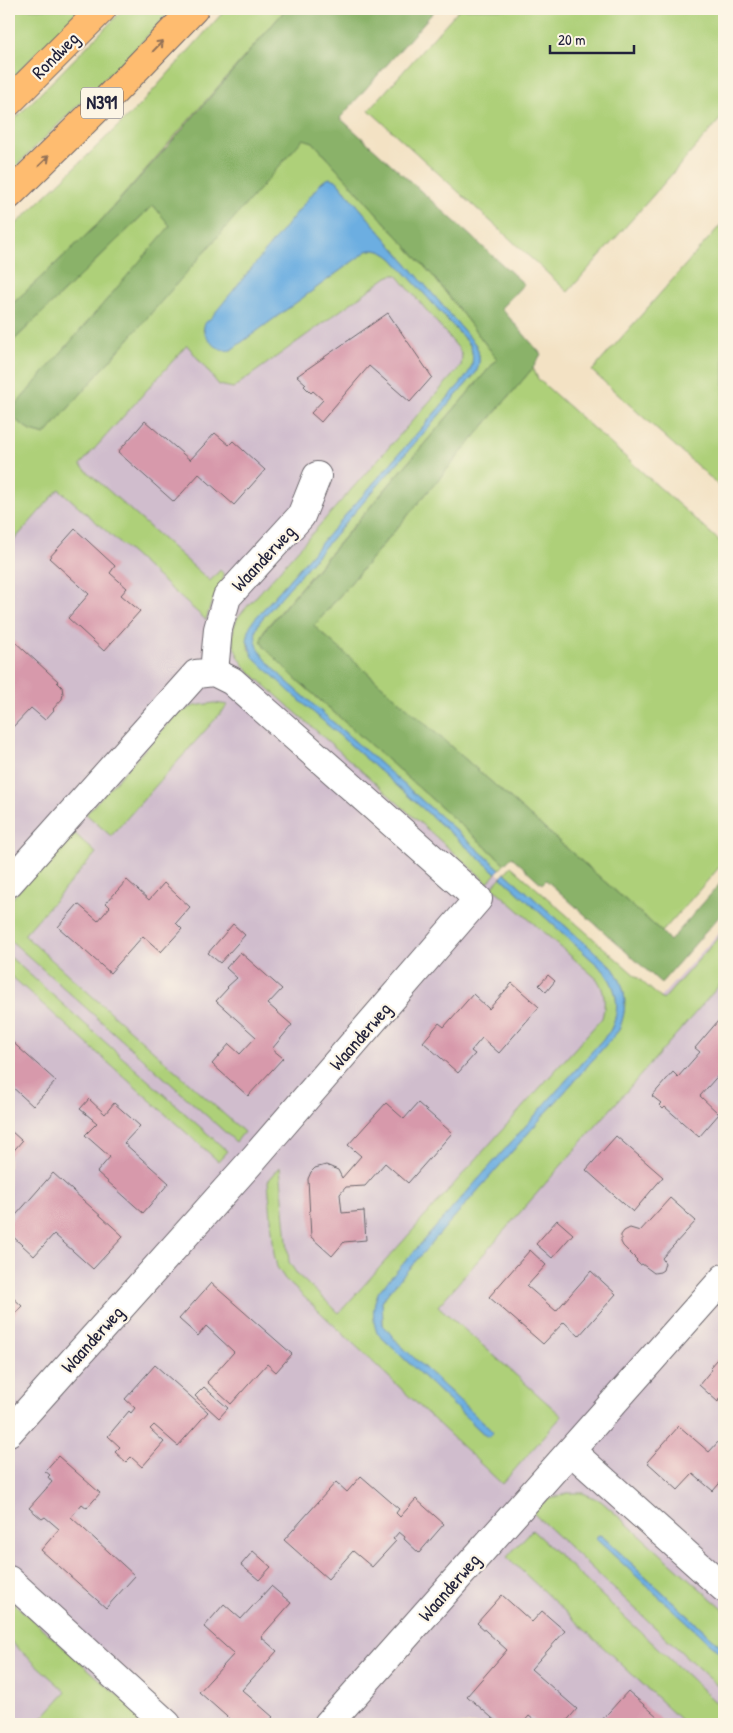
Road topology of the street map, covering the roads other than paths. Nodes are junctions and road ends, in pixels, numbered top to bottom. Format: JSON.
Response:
{"nodes":[{"id":1,"x":102,"y":9,"type":"edge"},
{"id":2,"x":194,"y":9,"type":"edge"},
{"id":3,"x":9,"y":102,"type":"edge"},
{"id":4,"x":9,"y":195,"type":"edge"},
{"id":5,"x":317,"y":476,"type":"dead end"},
{"id":6,"x":214,"y":672,"type":"junction"},
{"id":7,"x":9,"y":883,"type":"edge"},
{"id":8,"x":724,"y":1278,"type":"edge"},
{"id":9,"x":9,"y":1432,"type":"edge"},
{"id":10,"x":571,"y":1452,"type":"junction"},
{"id":11,"x":9,"y":1580,"type":"edge"},
{"id":12,"x":724,"y":1588,"type":"edge"},
{"id":13,"x":167,"y":1724,"type":"edge"},
{"id":14,"x":328,"y":1724,"type":"edge"}],
"edges":[{"from":1,"to":3,"type":"main road","name":"Rondweg"},
{"from":4,"to":2,"type":"main road","number":"N391","one_way":true},
{"from":5,"to":6,"type":"street","name":"Waanderweg"},
{"from":6,"to":7,"type":"street"},
{"from":6,"to":9,"type":"street","name":"Waanderweg"},
{"from":8,"to":10,"type":"street","name":"Waanderweg"},
{"from":10,"to":12,"type":"street"},
{"from":10,"to":14,"type":"street","name":"Waanderweg"},
{"from":11,"to":13,"type":"street"}]}
